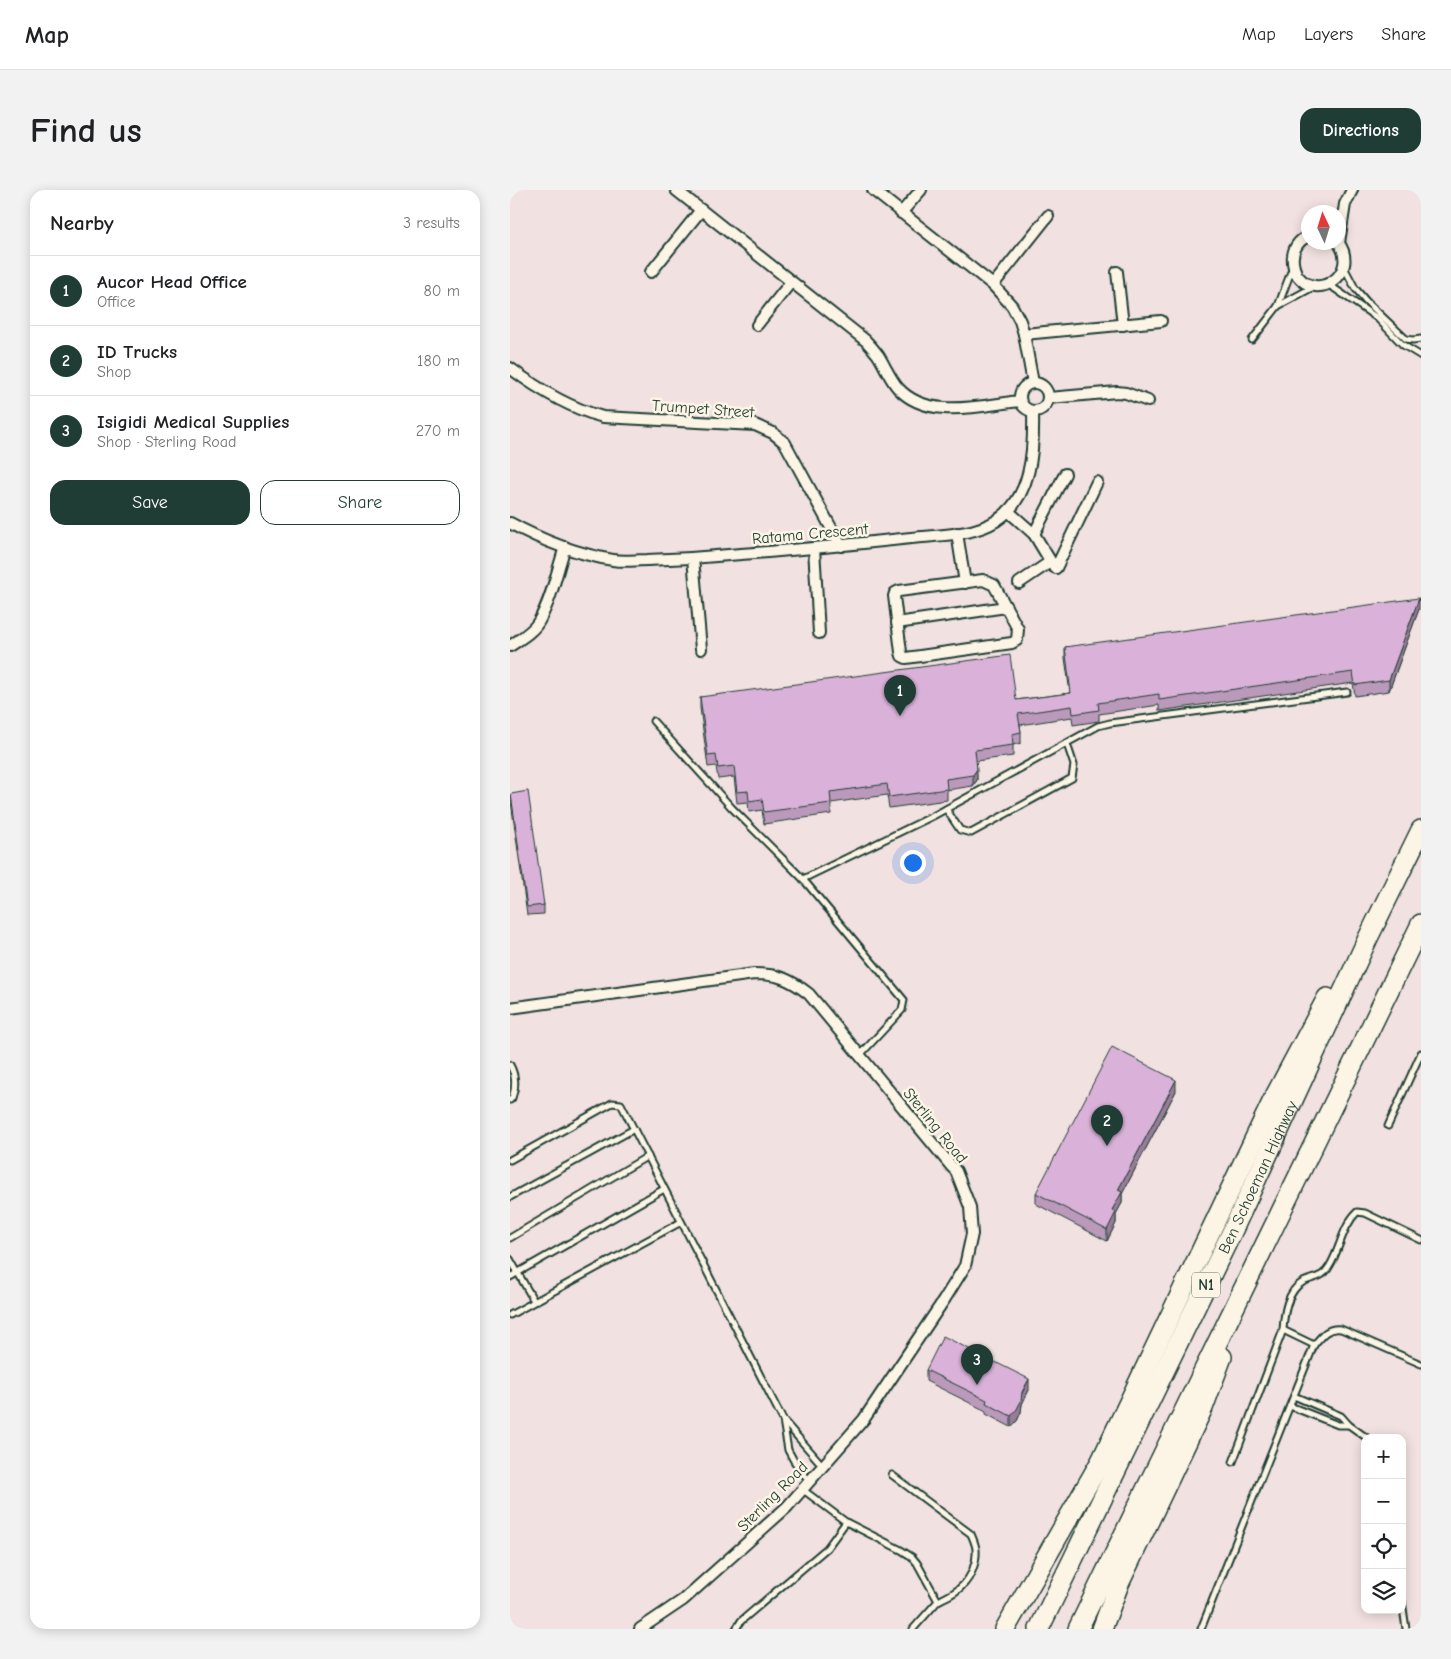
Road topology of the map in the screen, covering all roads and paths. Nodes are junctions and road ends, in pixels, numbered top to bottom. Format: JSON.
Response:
{"nodes":[{"id":1,"x":676,"y":190,"type":"edge"},
{"id":2,"x":872,"y":190,"type":"edge"},
{"id":3,"x":920,"y":190,"type":"edge"},
{"id":4,"x":1352,"y":190,"type":"edge"},
{"id":5,"x":1345,"y":204,"type":"edge"},
{"id":6,"x":701,"y":210,"type":"junction"},
{"id":7,"x":901,"y":214,"type":"junction"},
{"id":8,"x":1048,"y":216,"type":"dead end"},
{"id":9,"x":1301,"y":241,"type":"edge"},
{"id":10,"x":1343,"y":250,"type":"edge"},
{"id":11,"x":1293,"y":266,"type":"junction"},
{"id":12,"x":1344,"y":267,"type":"junction"},
{"id":13,"x":651,"y":272,"type":"dead end"},
{"id":14,"x":1117,"y":272,"type":"dead end"},
{"id":15,"x":791,"y":282,"type":"junction"},
{"id":16,"x":1328,"y":284,"type":"junction"},
{"id":17,"x":993,"y":285,"type":"junction"},
{"id":18,"x":1315,"y":286,"type":"junction"},
{"id":19,"x":1278,"y":306,"type":"junction"},
{"id":20,"x":1161,"y":321,"type":"dead end"},
{"id":21,"x":757,"y":325,"type":"dead end"},
{"id":22,"x":1123,"y":325,"type":"junction"},
{"id":23,"x":1024,"y":334,"type":"junction"},
{"id":24,"x":1421,"y":339,"type":"edge"},
{"id":25,"x":1252,"y":340,"type":"dead end"},
{"id":26,"x":1421,"y":356,"type":"edge"},
{"id":27,"x":510,"y":368,"type":"edge"},
{"id":28,"x":1032,"y":383,"type":"junction"},
{"id":29,"x":1049,"y":398,"type":"junction"},
{"id":30,"x":1020,"y":401,"type":"junction"},
{"id":31,"x":1148,"y":401,"type":"dead end"},
{"id":32,"x":1033,"y":412,"type":"junction"},
{"id":33,"x":1065,"y":474,"type":"dead end"},
{"id":34,"x":1097,"y":482,"type":"dead end"},
{"id":35,"x":1008,"y":511,"type":"junction"},
{"id":36,"x":510,"y":523,"type":"edge"},
{"id":37,"x":957,"y":533,"type":"junction"},
{"id":38,"x":1034,"y":534,"type":"junction"},
{"id":39,"x":841,"y":546,"type":"junction"},
{"id":40,"x":565,"y":547,"type":"junction"},
{"id":41,"x":814,"y":548,"type":"junction"},
{"id":42,"x":692,"y":558,"type":"junction"},
{"id":43,"x":1050,"y":562,"type":"junction"},
{"id":44,"x":965,"y":583,"type":"junction"},
{"id":45,"x":1019,"y":583,"type":"dead end"},
{"id":46,"x":1006,"y":607,"type":"junction"},
{"id":47,"x":897,"y":623,"type":"junction"},
{"id":48,"x":819,"y":633,"type":"dead end"},
{"id":49,"x":510,"y":646,"type":"edge"},
{"id":50,"x":701,"y":649,"type":"dead end"},
{"id":51,"x":1347,"y":692,"type":"dead end"},
{"id":52,"x":653,"y":721,"type":"dead end"},
{"id":53,"x":1067,"y":744,"type":"junction"},
{"id":54,"x":946,"y":809,"type":"junction"},
{"id":55,"x":1421,"y":830,"type":"edge"},
{"id":56,"x":803,"y":879,"type":"junction"},
{"id":57,"x":1421,"y":924,"type":"edge"},
{"id":58,"x":1368,"y":938,"type":"junction"},
{"id":59,"x":510,"y":1008,"type":"edge"},
{"id":60,"x":1421,"y":1053,"type":"edge"},
{"id":61,"x":859,"y":1055,"type":"junction"},
{"id":62,"x":510,"y":1065,"type":"edge"},
{"id":63,"x":510,"y":1100,"type":"edge"},
{"id":64,"x":1388,"y":1126,"type":"dead end"},
{"id":65,"x":634,"y":1129,"type":"junction"},
{"id":66,"x":648,"y":1156,"type":"junction"},
{"id":67,"x":510,"y":1160,"type":"edge"},
{"id":68,"x":664,"y":1188,"type":"junction"},
{"id":69,"x":510,"y":1197,"type":"edge"},
{"id":70,"x":681,"y":1222,"type":"junction"},
{"id":71,"x":510,"y":1238,"type":"edge"},
{"id":72,"x":1421,"y":1240,"type":"edge"},
{"id":73,"x":510,"y":1259,"type":"edge"},
{"id":74,"x":518,"y":1273,"type":"junction"},
{"id":75,"x":510,"y":1277,"type":"edge"},
{"id":76,"x":1239,"y":1298,"type":"junction"},
{"id":77,"x":534,"y":1301,"type":"junction"},
{"id":78,"x":510,"y":1314,"type":"edge"},
{"id":79,"x":1283,"y":1330,"type":"junction"},
{"id":80,"x":1314,"y":1344,"type":"junction"},
{"id":81,"x":1421,"y":1364,"type":"edge"},
{"id":82,"x":1294,"y":1396,"type":"junction"},
{"id":83,"x":1290,"y":1406,"type":"junction"},
{"id":84,"x":783,"y":1420,"type":"junction"},
{"id":85,"x":1348,"y":1425,"type":"junction"},
{"id":86,"x":1361,"y":1434,"type":"edge"},
{"id":87,"x":1101,"y":1461,"type":"junction"},
{"id":88,"x":1233,"y":1462,"type":"dead end"},
{"id":89,"x":823,"y":1466,"type":"junction"},
{"id":90,"x":892,"y":1475,"type":"dead end"},
{"id":91,"x":806,"y":1485,"type":"junction"},
{"id":92,"x":846,"y":1522,"type":"junction"},
{"id":93,"x":938,"y":1601,"type":"junction"},
{"id":94,"x":1404,"y":1614,"type":"edge"},
{"id":95,"x":640,"y":1629,"type":"edge"},
{"id":96,"x":736,"y":1629,"type":"edge"},
{"id":97,"x":913,"y":1629,"type":"edge"},
{"id":98,"x":1005,"y":1629,"type":"edge"},
{"id":99,"x":1016,"y":1629,"type":"edge"},
{"id":100,"x":1039,"y":1629,"type":"edge"},
{"id":101,"x":1078,"y":1629,"type":"edge"},
{"id":102,"x":1102,"y":1629,"type":"edge"},
{"id":103,"x":1201,"y":1629,"type":"edge"},
{"id":104,"x":1406,"y":1629,"type":"edge"}],
"edges":[{"from":1,"to":6,"type":"street"},
{"from":2,"to":7,"type":"street"},
{"from":3,"to":7,"type":"street"},
{"from":4,"to":5,"type":"street"},
{"from":6,"to":13,"type":"street"},
{"from":6,"to":15,"type":"street"},
{"from":7,"to":17,"type":"street"},
{"from":8,"to":17,"type":"street"},
{"from":9,"to":11,"type":"street"},
{"from":10,"to":12,"type":"street"},
{"from":11,"to":18,"type":"street"},
{"from":11,"to":19,"type":"lane"},
{"from":12,"to":16,"type":"street"},
{"from":12,"to":24,"type":"lane"},
{"from":14,"to":22,"type":"street"},
{"from":15,"to":21,"type":"street"},
{"from":15,"to":30,"type":"street"},
{"from":16,"to":18,"type":"street"},
{"from":16,"to":26,"type":"lane"},
{"from":17,"to":23,"type":"street"},
{"from":18,"to":19,"type":"lane"},
{"from":19,"to":25,"type":"lane"},
{"from":20,"to":22,"type":"street"},
{"from":22,"to":23,"type":"street"},
{"from":23,"to":28,"type":"street"},
{"from":27,"to":39,"type":"street","name":"Trumpet Street"},
{"from":28,"to":29,"type":"street"},
{"from":28,"to":30,"type":"street"},
{"from":29,"to":31,"type":"street"},
{"from":29,"to":32,"type":"street"},
{"from":30,"to":32,"type":"street"},
{"from":32,"to":35,"type":"street","name":"Ratama Crescent"},
{"from":33,"to":38,"type":"street"},
{"from":34,"to":43,"type":"street"},
{"from":35,"to":37,"type":"street","name":"Ratama Crescent"},
{"from":35,"to":38,"type":"street"},
{"from":36,"to":40,"type":"street","name":"Ratama Crescent"},
{"from":37,"to":39,"type":"street","name":"Ratama Crescent"},
{"from":37,"to":44,"type":"street"},
{"from":38,"to":43,"type":"street"},
{"from":39,"to":41,"type":"street","name":"Ratama Crescent"},
{"from":40,"to":42,"type":"street","name":"Ratama Crescent"},
{"from":40,"to":49,"type":"street"},
{"from":41,"to":42,"type":"street","name":"Ratama Crescent"},
{"from":41,"to":48,"type":"street"},
{"from":42,"to":50,"type":"street"},
{"from":43,"to":45,"type":"street"},
{"from":44,"to":46,"type":"street"},
{"from":44,"to":47,"type":"street"},
{"from":46,"to":47,"type":"street"},
{"from":46,"to":47,"type":"street"},
{"from":51,"to":53,"type":"lane"},
{"from":52,"to":56,"type":"lane"},
{"from":53,"to":54,"type":"lane"},
{"from":53,"to":54,"type":"lane"},
{"from":54,"to":56,"type":"lane"},
{"from":55,"to":58,"type":"highway","name":"Ben Schoeman Highway"},
{"from":56,"to":61,"type":"lane"},
{"from":57,"to":76,"type":"highway"},
{"from":58,"to":87,"type":"highway"},
{"from":58,"to":100,"type":"highway","name":"Ben Schoeman Highway","number":"N1"},
{"from":59,"to":61,"type":"street","name":"Sterling Road"},
{"from":60,"to":64,"type":"lane"},
{"from":61,"to":89,"type":"street","name":"Sterling Road"},
{"from":62,"to":63,"type":"lane"},
{"from":65,"to":66,"type":"lane"},
{"from":65,"to":67,"type":"lane"},
{"from":65,"to":69,"type":"lane"},
{"from":66,"to":68,"type":"lane"},
{"from":66,"to":71,"type":"lane"},
{"from":68,"to":70,"type":"lane"},
{"from":68,"to":74,"type":"lane"},
{"from":70,"to":77,"type":"lane"},
{"from":70,"to":84,"type":"lane"},
{"from":72,"to":79,"type":"lane"},
{"from":73,"to":74,"type":"lane"},
{"from":74,"to":75,"type":"lane"},
{"from":74,"to":77,"type":"lane"},
{"from":76,"to":101,"type":"highway","number":"N1"},
{"from":76,"to":102,"type":"highway"},
{"from":77,"to":78,"type":"lane"},
{"from":79,"to":80,"type":"lane"},
{"from":79,"to":88,"type":"lane"},
{"from":80,"to":81,"type":"lane"},
{"from":80,"to":82,"type":"lane"},
{"from":82,"to":83,"type":"lane"},
{"from":82,"to":85,"type":"lane"},
{"from":83,"to":85,"type":"lane"},
{"from":83,"to":103,"type":"lane"},
{"from":84,"to":89,"type":"lane"},
{"from":84,"to":91,"type":"lane"},
{"from":85,"to":86,"type":"lane"},
{"from":87,"to":98,"type":"highway"},
{"from":87,"to":99,"type":"highway"},
{"from":89,"to":91,"type":"street","name":"Sterling Road"},
{"from":90,"to":93,"type":"lane"},
{"from":91,"to":92,"type":"lane"},
{"from":91,"to":95,"type":"street","name":"Sterling Road"},
{"from":92,"to":93,"type":"lane"},
{"from":92,"to":96,"type":"lane"},
{"from":93,"to":97,"type":"lane"},
{"from":94,"to":104,"type":"lane"}]}
